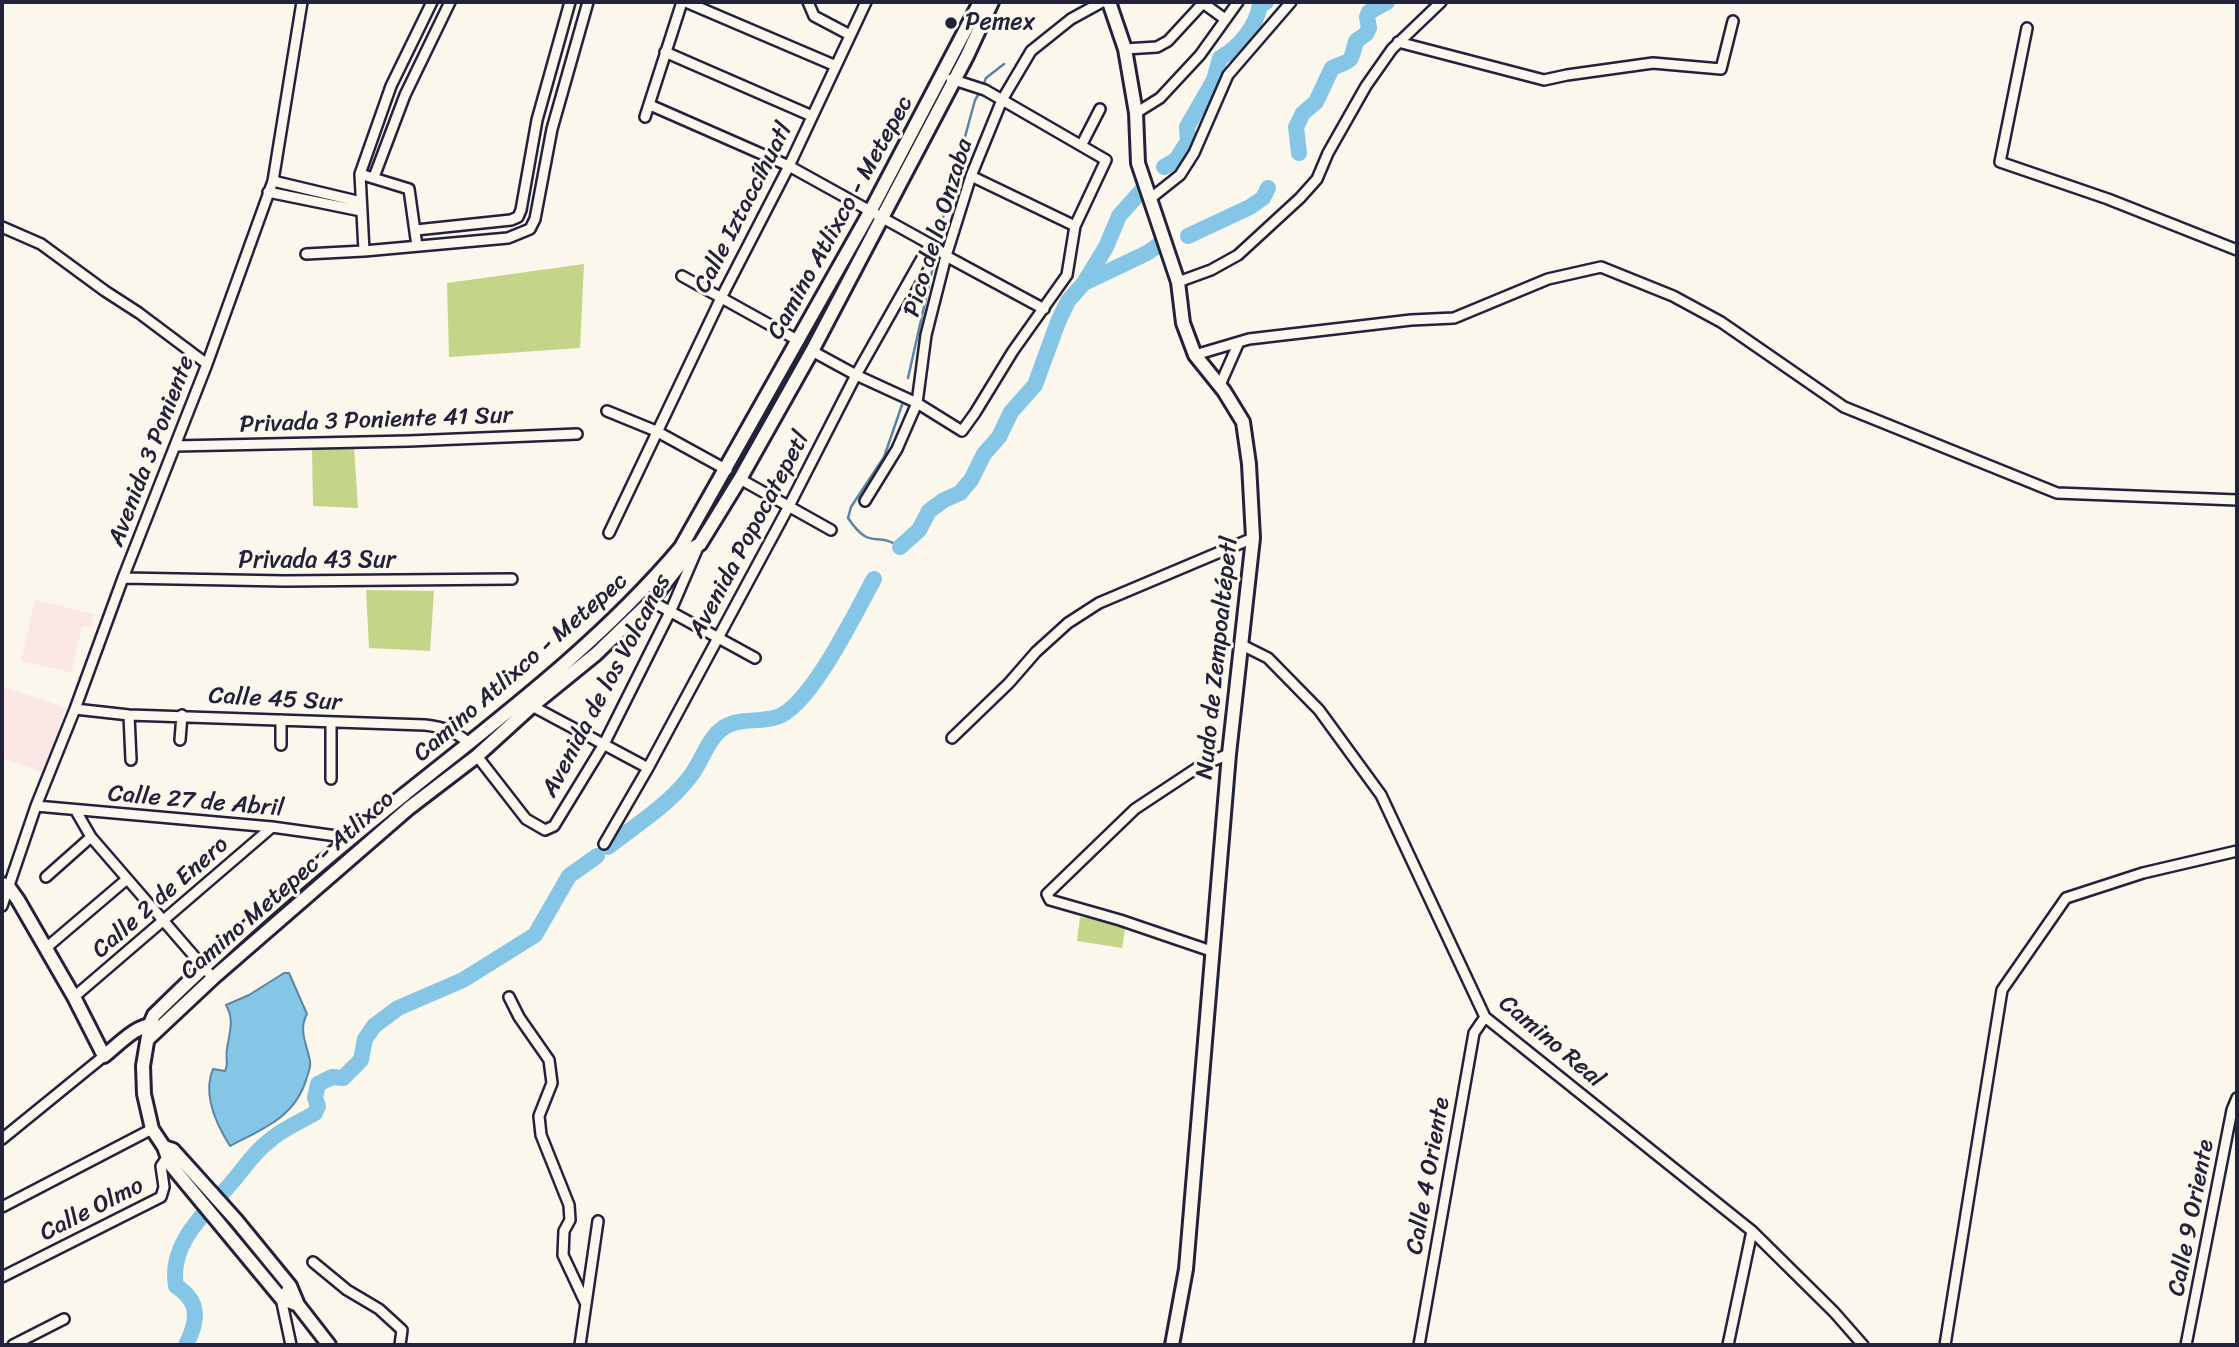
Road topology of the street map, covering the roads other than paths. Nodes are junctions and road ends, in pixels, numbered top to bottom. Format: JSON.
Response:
{"nodes":[{"id":1,"x":302,"y":2,"type":"edge"},
{"id":2,"x":432,"y":2,"type":"edge"},
{"id":3,"x":450,"y":2,"type":"edge"},
{"id":4,"x":570,"y":2,"type":"edge"},
{"id":5,"x":588,"y":2,"type":"edge"},
{"id":6,"x":684,"y":2,"type":"edge"},
{"id":7,"x":807,"y":2,"type":"edge"},
{"id":8,"x":980,"y":2,"type":"edge"},
{"id":9,"x":992,"y":2,"type":"edge"},
{"id":10,"x":1102,"y":2,"type":"edge"},
{"id":11,"x":1109,"y":2,"type":"edge"},
{"id":12,"x":1203,"y":2,"type":"edge"},
{"id":13,"x":1238,"y":2,"type":"edge"},
{"id":14,"x":1291,"y":2,"type":"edge"},
{"id":15,"x":1441,"y":2,"type":"edge"},
{"id":16,"x":861,"y":5,"type":"edge"},
{"id":17,"x":426,"y":16,"type":"junction"},
{"id":18,"x":1225,"y":19,"type":"junction"},
{"id":19,"x":1733,"y":21,"type":"dead end"},
{"id":20,"x":442,"y":22,"type":"junction"},
{"id":21,"x":563,"y":22,"type":"junction"},
{"id":22,"x":581,"y":23,"type":"junction"},
{"id":23,"x":2027,"y":28,"type":"dead end"},
{"id":24,"x":850,"y":35,"type":"junction"},
{"id":25,"x":1398,"y":42,"type":"junction"},
{"id":26,"x":1125,"y":49,"type":"junction"},
{"id":27,"x":665,"y":52,"type":"junction"},
{"id":28,"x":836,"y":66,"type":"junction"},
{"id":29,"x":949,"y":78,"type":"junction"},
{"id":30,"x":1002,"y":100,"type":"junction"},
{"id":31,"x":650,"y":106,"type":"junction"},
{"id":32,"x":1100,"y":109,"type":"dead end"},
{"id":33,"x":1136,"y":113,"type":"junction"},
{"id":34,"x":812,"y":116,"type":"junction"},
{"id":35,"x":645,"y":117,"type":"dead end"},
{"id":36,"x":1082,"y":144,"type":"junction"},
{"id":37,"x":789,"y":166,"type":"junction"},
{"id":38,"x":360,"y":174,"type":"junction"},
{"id":39,"x":971,"y":176,"type":"junction"},
{"id":40,"x":374,"y":177,"type":"junction"},
{"id":41,"x":273,"y":181,"type":"junction"},
{"id":42,"x":268,"y":192,"type":"junction"},
{"id":43,"x":1151,"y":198,"type":"junction"},
{"id":44,"x":361,"y":206,"type":"junction"},
{"id":45,"x":876,"y":216,"type":"junction"},
{"id":46,"x":1075,"y":226,"type":"junction"},
{"id":47,"x":2,"y":227,"type":"edge"},
{"id":48,"x":416,"y":230,"type":"junction"},
{"id":49,"x":930,"y":244,"type":"junction"},
{"id":50,"x":418,"y":246,"type":"junction"},
{"id":51,"x":2237,"y":250,"type":"edge"},
{"id":52,"x":364,"y":251,"type":"junction"},
{"id":53,"x":306,"y":254,"type":"dead end"},
{"id":54,"x":946,"y":256,"type":"junction"},
{"id":55,"x":682,"y":275,"type":"dead end"},
{"id":56,"x":1178,"y":282,"type":"junction"},
{"id":57,"x":721,"y":298,"type":"junction"},
{"id":58,"x":1044,"y":309,"type":"junction"},
{"id":59,"x":799,"y":341,"type":"junction"},
{"id":60,"x":1239,"y":342,"type":"junction"},
{"id":61,"x":812,"y":351,"type":"junction"},
{"id":62,"x":1195,"y":355,"type":"junction"},
{"id":63,"x":207,"y":364,"type":"junction"},
{"id":64,"x":856,"y":375,"type":"junction"},
{"id":65,"x":1220,"y":386,"type":"junction"},
{"id":66,"x":916,"y":403,"type":"junction"},
{"id":67,"x":607,"y":411,"type":"dead end"},
{"id":68,"x":656,"y":432,"type":"junction"},
{"id":69,"x":578,"y":434,"type":"dead end"},
{"id":70,"x":175,"y":446,"type":"junction"},
{"id":71,"x":727,"y":470,"type":"junction"},
{"id":72,"x":740,"y":479,"type":"junction"},
{"id":73,"x":865,"y":500,"type":"dead end"},
{"id":74,"x":2237,"y":500,"type":"edge"},
{"id":75,"x":789,"y":506,"type":"junction"},
{"id":76,"x":831,"y":530,"type":"dead end"},
{"id":77,"x":609,"y":533,"type":"dead end"},
{"id":78,"x":1253,"y":538,"type":"junction"},
{"id":79,"x":700,"y":544,"type":"junction"},
{"id":80,"x":122,"y":578,"type":"junction"},
{"id":81,"x":512,"y":579,"type":"dead end"},
{"id":82,"x":651,"y":601,"type":"junction"},
{"id":83,"x":671,"y":610,"type":"junction"},
{"id":84,"x":717,"y":639,"type":"junction"},
{"id":85,"x":1242,"y":645,"type":"junction"},
{"id":86,"x":755,"y":659,"type":"dead end"},
{"id":87,"x":532,"y":706,"type":"junction"},
{"id":88,"x":75,"y":709,"type":"junction"},
{"id":89,"x":129,"y":715,"type":"junction"},
{"id":90,"x":182,"y":715,"type":"junction"},
{"id":91,"x":281,"y":720,"type":"junction"},
{"id":92,"x":331,"y":722,"type":"junction"},
{"id":93,"x":952,"y":738,"type":"dead end"},
{"id":94,"x":180,"y":740,"type":"dead end"},
{"id":95,"x":469,"y":743,"type":"junction"},
{"id":96,"x":604,"y":744,"type":"junction"},
{"id":97,"x":281,"y":745,"type":"dead end"},
{"id":98,"x":1228,"y":754,"type":"junction"},
{"id":99,"x":479,"y":758,"type":"junction"},
{"id":100,"x":131,"y":760,"type":"dead end"},
{"id":101,"x":648,"y":768,"type":"junction"},
{"id":102,"x":331,"y":779,"type":"dead end"},
{"id":103,"x":36,"y":806,"type":"junction"},
{"id":104,"x":76,"y":811,"type":"junction"},
{"id":105,"x":272,"y":827,"type":"junction"},
{"id":106,"x":91,"y":837,"type":"junction"},
{"id":107,"x":351,"y":838,"type":"junction"},
{"id":108,"x":604,"y":844,"type":"dead end"},
{"id":109,"x":2237,"y":851,"type":"edge"},
{"id":110,"x":46,"y":877,"type":"dead end"},
{"id":111,"x":127,"y":879,"type":"junction"},
{"id":112,"x":5,"y":885,"type":"edge"},
{"id":113,"x":287,"y":893,"type":"junction"},
{"id":114,"x":297,"y":905,"type":"junction"},
{"id":115,"x":2,"y":906,"type":"edge"},
{"id":116,"x":163,"y":922,"type":"junction"},
{"id":117,"x":46,"y":948,"type":"junction"},
{"id":118,"x":1211,"y":951,"type":"junction"},
{"id":119,"x":203,"y":967,"type":"junction"},
{"id":120,"x":213,"y":978,"type":"junction"},
{"id":121,"x":509,"y":997,"type":"dead end"},
{"id":122,"x":74,"y":998,"type":"junction"},
{"id":123,"x":1485,"y":1017,"type":"junction"},
{"id":124,"x":156,"y":1025,"type":"junction"},
{"id":125,"x":104,"y":1056,"type":"junction"},
{"id":126,"x":2237,"y":1098,"type":"edge"},
{"id":127,"x":152,"y":1129,"type":"junction"},
{"id":128,"x":3,"y":1134,"type":"edge"},
{"id":129,"x":168,"y":1151,"type":"junction"},
{"id":130,"x":197,"y":1186,"type":"junction"},
{"id":131,"x":2,"y":1207,"type":"edge"},
{"id":132,"x":598,"y":1221,"type":"dead end"},
{"id":133,"x":1752,"y":1231,"type":"junction"},
{"id":134,"x":313,"y":1262,"type":"dead end"},
{"id":135,"x":2,"y":1277,"type":"edge"},
{"id":136,"x":290,"y":1286,"type":"junction"},
{"id":137,"x":281,"y":1298,"type":"junction"},
{"id":138,"x":585,"y":1302,"type":"junction"},
{"id":139,"x":298,"y":1306,"type":"junction"},
{"id":140,"x":64,"y":1319,"type":"dead end"},
{"id":141,"x":13,"y":1345,"type":"edge"},
{"id":142,"x":291,"y":1345,"type":"edge"},
{"id":143,"x":329,"y":1345,"type":"edge"},
{"id":144,"x":400,"y":1345,"type":"edge"},
{"id":145,"x":580,"y":1345,"type":"edge"},
{"id":146,"x":1172,"y":1345,"type":"edge"},
{"id":147,"x":1419,"y":1345,"type":"edge"},
{"id":148,"x":1728,"y":1345,"type":"edge"},
{"id":149,"x":1863,"y":1345,"type":"edge"},
{"id":150,"x":1945,"y":1345,"type":"edge"},
{"id":151,"x":2186,"y":1345,"type":"edge"}],
"edges":[{"from":1,"to":41,"type":"street","name":"Avenida 3 Poniente"},
{"from":2,"to":17,"type":"street"},
{"from":3,"to":20,"type":"street"},
{"from":4,"to":21,"type":"street"},
{"from":5,"to":22,"type":"street"},
{"from":6,"to":27,"type":"street"},
{"from":6,"to":28,"type":"street"},
{"from":7,"to":24,"type":"street"},
{"from":8,"to":29,"type":"main road"},
{"from":9,"to":29,"type":"main road","name":"Camino Metepec - Atlixco"},
{"from":10,"to":30,"type":"street","name":"Pico de la Onzaba"},
{"from":11,"to":26,"type":"main road","name":"Nudo de Zempoaltépetl"},
{"from":12,"to":18,"type":"street"},
{"from":12,"to":26,"type":"street"},
{"from":13,"to":18,"type":"street"},
{"from":14,"to":43,"type":"street"},
{"from":15,"to":25,"type":"street"},
{"from":16,"to":24,"type":"street","name":"Calle Iztaccíhuatl"},
{"from":17,"to":20,"type":"street"},
{"from":17,"to":38,"type":"street"},
{"from":18,"to":33,"type":"street"},
{"from":19,"to":25,"type":"street"},
{"from":20,"to":40,"type":"street"},
{"from":21,"to":22,"type":"street"},
{"from":21,"to":48,"type":"street"},
{"from":22,"to":50,"type":"street"},
{"from":23,"to":51,"type":"street"},
{"from":24,"to":28,"type":"street","name":"Calle Iztaccíhuatl"},
{"from":25,"to":56,"type":"street"},
{"from":26,"to":33,"type":"main road","name":"Nudo de Zempoaltépetl"},
{"from":27,"to":31,"type":"street"},
{"from":27,"to":34,"type":"street"},
{"from":28,"to":34,"type":"street","name":"Calle Iztaccíhuatl"},
{"from":29,"to":30,"type":"street"},
{"from":29,"to":45,"type":"main road","name":"Camino Metepec - Atlixco"},
{"from":30,"to":36,"type":"street"},
{"from":30,"to":39,"type":"street","name":"Pico de la Onzaba"},
{"from":31,"to":35,"type":"street"},
{"from":31,"to":37,"type":"street"},
{"from":32,"to":36,"type":"street"},
{"from":33,"to":43,"type":"main road","name":"Nudo de Zempoaltépetl"},
{"from":34,"to":37,"type":"street","name":"Calle Iztaccíhuatl"},
{"from":36,"to":46,"type":"street"},
{"from":37,"to":45,"type":"street"},
{"from":37,"to":57,"type":"street","name":"Calle Iztaccíhuatl"},
{"from":38,"to":40,"type":"street"},
{"from":38,"to":44,"type":"street"},
{"from":39,"to":46,"type":"street"},
{"from":39,"to":54,"type":"street","name":"Pico de la Onzaba"},
{"from":40,"to":48,"type":"street"},
{"from":41,"to":42,"type":"street","name":"Avenida 3 Poniente"},
{"from":41,"to":44,"type":"street"},
{"from":42,"to":44,"type":"street"},
{"from":42,"to":63,"type":"street","name":"Avenida 3 Poniente"},
{"from":43,"to":56,"type":"main road","name":"Nudo de Zempoaltépetl"},
{"from":44,"to":52,"type":"street"},
{"from":45,"to":49,"type":"street"},
{"from":45,"to":59,"type":"main road","name":"Camino Atlixco - Metepec"},
{"from":45,"to":61,"type":"main road","name":"Camino Metepec - Atlixco"},
{"from":46,"to":58,"type":"street"},
{"from":47,"to":63,"type":"street"},
{"from":48,"to":50,"type":"street"},
{"from":49,"to":54,"type":"street"},
{"from":49,"to":64,"type":"street","name":"Avenida Popocatepetl"},
{"from":50,"to":52,"type":"street"},
{"from":52,"to":53,"type":"street"},
{"from":54,"to":58,"type":"street"},
{"from":54,"to":66,"type":"street","name":"Pico de la Onzaba"},
{"from":55,"to":57,"type":"street"},
{"from":56,"to":62,"type":"main road","name":"Nudo de Zempoaltépetl"},
{"from":57,"to":59,"type":"street"},
{"from":57,"to":68,"type":"street","name":"Calle Iztaccíhuatl"},
{"from":58,"to":66,"type":"street"},
{"from":59,"to":71,"type":"main road","name":"Camino Atlixco - Metepec"},
{"from":60,"to":62,"type":"street"},
{"from":60,"to":65,"type":"street"},
{"from":60,"to":74,"type":"street"},
{"from":61,"to":64,"type":"street"},
{"from":61,"to":72,"type":"main road","name":"Camino Metepec - Atlixco"},
{"from":62,"to":65,"type":"main road","name":"Nudo de Zempoaltépetl"},
{"from":63,"to":70,"type":"street","name":"Avenida 3 Poniente"},
{"from":64,"to":66,"type":"street"},
{"from":64,"to":75,"type":"street","name":"Avenida Popocatepetl"},
{"from":65,"to":78,"type":"main road","name":"Nudo de Zempoaltépetl"},
{"from":66,"to":73,"type":"street","name":"Pico de la Onzaba"},
{"from":67,"to":68,"type":"street"},
{"from":68,"to":71,"type":"street"},
{"from":68,"to":77,"type":"street","name":"Calle Iztaccíhuatl"},
{"from":69,"to":70,"type":"street","name":"Privada 3 Poniente 41 Sur"},
{"from":70,"to":80,"type":"street","name":"Avenida 3 Poniente"},
{"from":71,"to":95,"type":"main road","name":"Camino Atlixco - Metepec"},
{"from":72,"to":75,"type":"street"},
{"from":72,"to":79,"type":"main road","name":"Camino Metepec - Atlixco"},
{"from":75,"to":76,"type":"street"},
{"from":75,"to":84,"type":"street","name":"Avenida Popocatepetl"},
{"from":78,"to":85,"type":"main road","name":"Nudo de Zempoaltépetl"},
{"from":78,"to":93,"type":"street"},
{"from":79,"to":82,"type":"main road","name":"Camino Metepec - Atlixco"},
{"from":79,"to":83,"type":"street","name":"Avenida de los Volcanes"},
{"from":80,"to":81,"type":"street","name":"Privada 43 Sur"},
{"from":80,"to":88,"type":"street","name":"Avenida 3 Poniente"},
{"from":82,"to":83,"type":"street"},
{"from":82,"to":87,"type":"main road","name":"Camino Metepec - Atlixco"},
{"from":83,"to":84,"type":"street"},
{"from":83,"to":96,"type":"street","name":"Avenida de los Volcanes"},
{"from":84,"to":86,"type":"street"},
{"from":84,"to":101,"type":"street","name":"Avenida Popocatepetl"},
{"from":85,"to":98,"type":"main road","name":"Nudo de Zempoaltépetl"},
{"from":85,"to":123,"type":"street","name":"Camino Real"},
{"from":87,"to":96,"type":"street"},
{"from":87,"to":99,"type":"main road","name":"Camino Metepec - Atlixco"},
{"from":88,"to":89,"type":"street","name":"Calle 45 Sur"},
{"from":88,"to":103,"type":"street","name":"Avenida 3 Poniente"},
{"from":89,"to":90,"type":"street","name":"Calle 45 Sur"},
{"from":89,"to":100,"type":"street"},
{"from":90,"to":91,"type":"street","name":"Calle 45 Sur"},
{"from":90,"to":94,"type":"street"},
{"from":91,"to":92,"type":"street","name":"Calle 45 Sur"},
{"from":91,"to":97,"type":"street"},
{"from":92,"to":95,"type":"street","name":"Calle 45 Sur"},
{"from":92,"to":102,"type":"street"},
{"from":95,"to":107,"type":"main road","name":"Camino Atlixco - Metepec"},
{"from":96,"to":99,"type":"street","name":"Avenida de los Volcanes"},
{"from":96,"to":101,"type":"street"},
{"from":98,"to":118,"type":"main road","name":"Nudo de Zempoaltépetl"},
{"from":98,"to":118,"type":"street"},
{"from":99,"to":114,"type":"main road","name":"Camino Metepec - Atlixco"},
{"from":101,"to":108,"type":"street","name":"Avenida Popocatepetl"},
{"from":103,"to":104,"type":"street","name":"Calle 27 de Abril"},
{"from":103,"to":112,"type":"street","name":"Avenida 3 Poniente"},
{"from":104,"to":105,"type":"street","name":"Calle 27 de Abril"},
{"from":104,"to":106,"type":"street"},
{"from":105,"to":107,"type":"street","name":"Calle 27 de Abril"},
{"from":105,"to":116,"type":"street","name":"Calle 2 de Enero"},
{"from":106,"to":110,"type":"street"},
{"from":106,"to":111,"type":"street"},
{"from":107,"to":113,"type":"main road","name":"Camino Atlixco - Metepec"},
{"from":109,"to":150,"type":"street"},
{"from":111,"to":116,"type":"street"},
{"from":111,"to":117,"type":"street"},
{"from":112,"to":115,"type":"street","name":"Avenida 3 Poniente"},
{"from":112,"to":117,"type":"main road"},
{"from":113,"to":114,"type":"main road"},
{"from":113,"to":119,"type":"main road","name":"Camino Atlixco - Metepec"},
{"from":114,"to":120,"type":"main road","name":"Camino Metepec - Atlixco"},
{"from":116,"to":119,"type":"street"},
{"from":116,"to":122,"type":"street","name":"Calle 2 de Enero"},
{"from":117,"to":122,"type":"main road"},
{"from":118,"to":146,"type":"main road","name":"Nudo de Zempoaltépetl"},
{"from":119,"to":120,"type":"street"},
{"from":119,"to":124,"type":"main road","name":"Camino Atlixco - Metepec"},
{"from":120,"to":124,"type":"main road","name":"Camino Metepec - Atlixco"},
{"from":121,"to":138,"type":"street"},
{"from":122,"to":125,"type":"main road"},
{"from":123,"to":133,"type":"street","name":"Camino Real"},
{"from":123,"to":147,"type":"street","name":"Calle 4 Oriente"},
{"from":124,"to":125,"type":"main road"},
{"from":124,"to":127,"type":"main road"},
{"from":125,"to":128,"type":"street"},
{"from":126,"to":151,"type":"street","name":"Calle 9 Oriente"},
{"from":127,"to":129,"type":"main road"},
{"from":127,"to":131,"type":"street"},
{"from":129,"to":130,"type":"main road"},
{"from":129,"to":135,"type":"street","name":"Calle Olmo"},
{"from":130,"to":136,"type":"main road"},
{"from":130,"to":137,"type":"main road"},
{"from":132,"to":138,"type":"street"},
{"from":133,"to":148,"type":"street"},
{"from":133,"to":149,"type":"street","name":"Camino Real"},
{"from":134,"to":144,"type":"street"},
{"from":136,"to":137,"type":"street"},
{"from":136,"to":139,"type":"main road"},
{"from":137,"to":139,"type":"main road"},
{"from":137,"to":142,"type":"street"},
{"from":138,"to":145,"type":"street"},
{"from":139,"to":143,"type":"main road"},
{"from":140,"to":141,"type":"street"}]}
